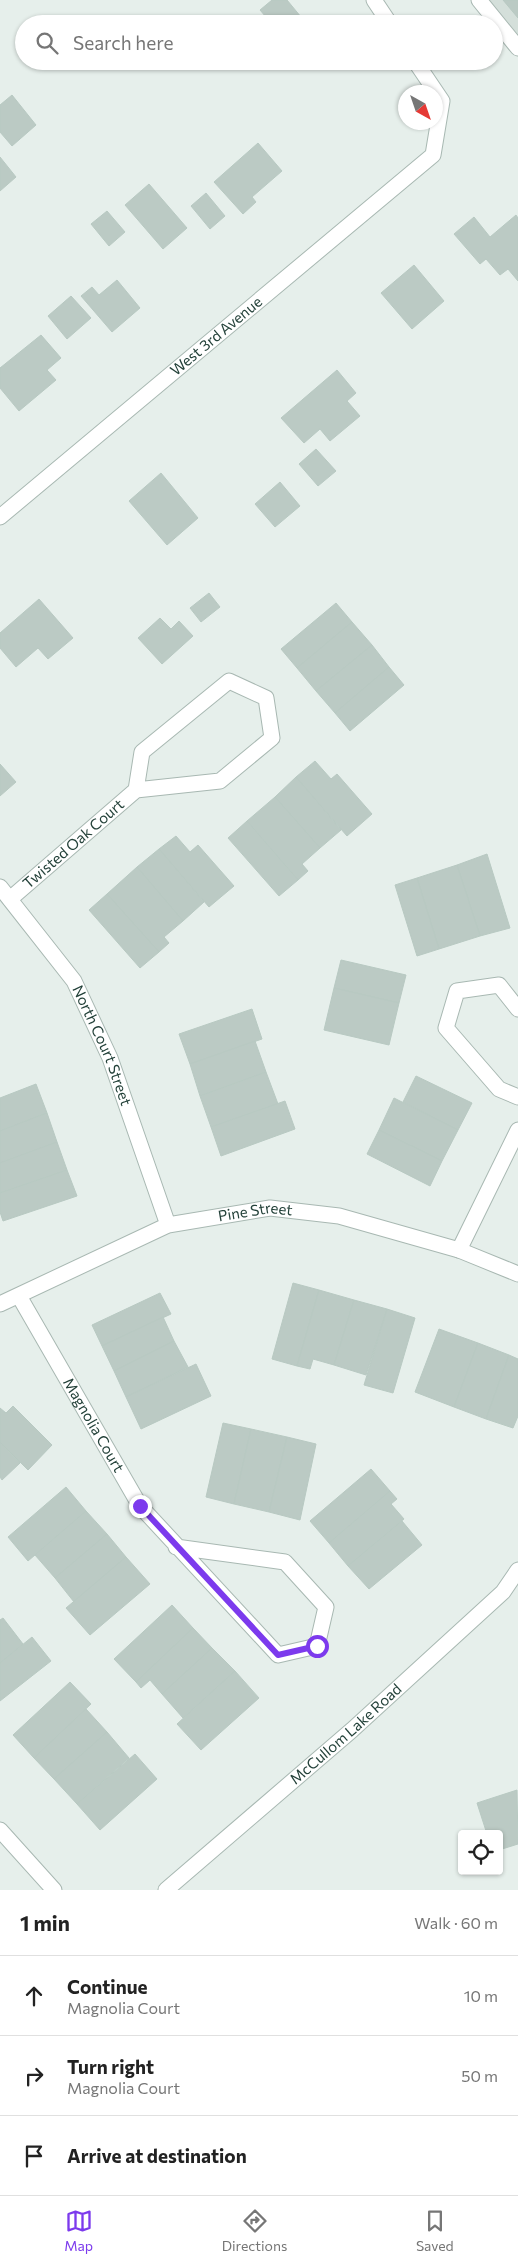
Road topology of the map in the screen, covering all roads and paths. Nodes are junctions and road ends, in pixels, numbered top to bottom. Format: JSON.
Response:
{"nodes":[{"id":1,"x":374,"y":0,"type":"edge"},
{"id":2,"x":479,"y":0,"type":"edge"},
{"id":3,"x":384,"y":15,"type":"edge"},
{"id":4,"x":491,"y":15,"type":"edge"},
{"id":5,"x":503,"y":30,"type":"edge"},
{"id":6,"x":518,"y":48,"type":"edge"},
{"id":7,"x":421,"y":70,"type":"edge"},
{"id":8,"x":0,"y":517,"type":"edge"},
{"id":9,"x":136,"y":790,"type":"junction"},
{"id":10,"x":0,"y":886,"type":"edge"},
{"id":11,"x":10,"y":899,"type":"junction"},
{"id":12,"x":518,"y":1009,"type":"edge"},
{"id":13,"x":518,"y":1097,"type":"edge"},
{"id":14,"x":518,"y":1130,"type":"edge"},
{"id":15,"x":168,"y":1225,"type":"junction"},
{"id":16,"x":459,"y":1250,"type":"junction"},
{"id":17,"x":518,"y":1274,"type":"edge"},
{"id":18,"x":18,"y":1296,"type":"junction"},
{"id":19,"x":0,"y":1304,"type":"edge"},
{"id":20,"x":176,"y":1547,"type":"junction"},
{"id":21,"x":518,"y":1570,"type":"edge"},
{"id":22,"x":0,"y":1830,"type":"edge"},
{"id":23,"x":54,"y":1890,"type":"edge"},
{"id":24,"x":166,"y":1890,"type":"edge"}],
"edges":[{"from":1,"to":3,"type":"street"},
{"from":2,"to":4,"type":"street"},
{"from":5,"to":6,"type":"street"},
{"from":7,"to":8,"type":"street","name":"West 3rd Avenue"},
{"from":9,"to":9,"type":"street","name":"Twisted Oak Court"},
{"from":9,"to":11,"type":"street","name":"Twisted Oak Court"},
{"from":10,"to":11,"type":"street","name":"North Court Street"},
{"from":11,"to":15,"type":"street","name":"North Court Street"},
{"from":12,"to":13,"type":"street"},
{"from":14,"to":16,"type":"street"},
{"from":15,"to":16,"type":"street","name":"Pine Street"},
{"from":15,"to":18,"type":"street","name":"Pine Street"},
{"from":16,"to":17,"type":"street","name":"Pine Street"},
{"from":18,"to":19,"type":"street","name":"Pine Street"},
{"from":18,"to":20,"type":"street","name":"Magnolia Court"},
{"from":20,"to":20,"type":"street","name":"Magnolia Court"},
{"from":21,"to":24,"type":"street","name":"McCullom Lake Road"},
{"from":22,"to":23,"type":"street"}]}
